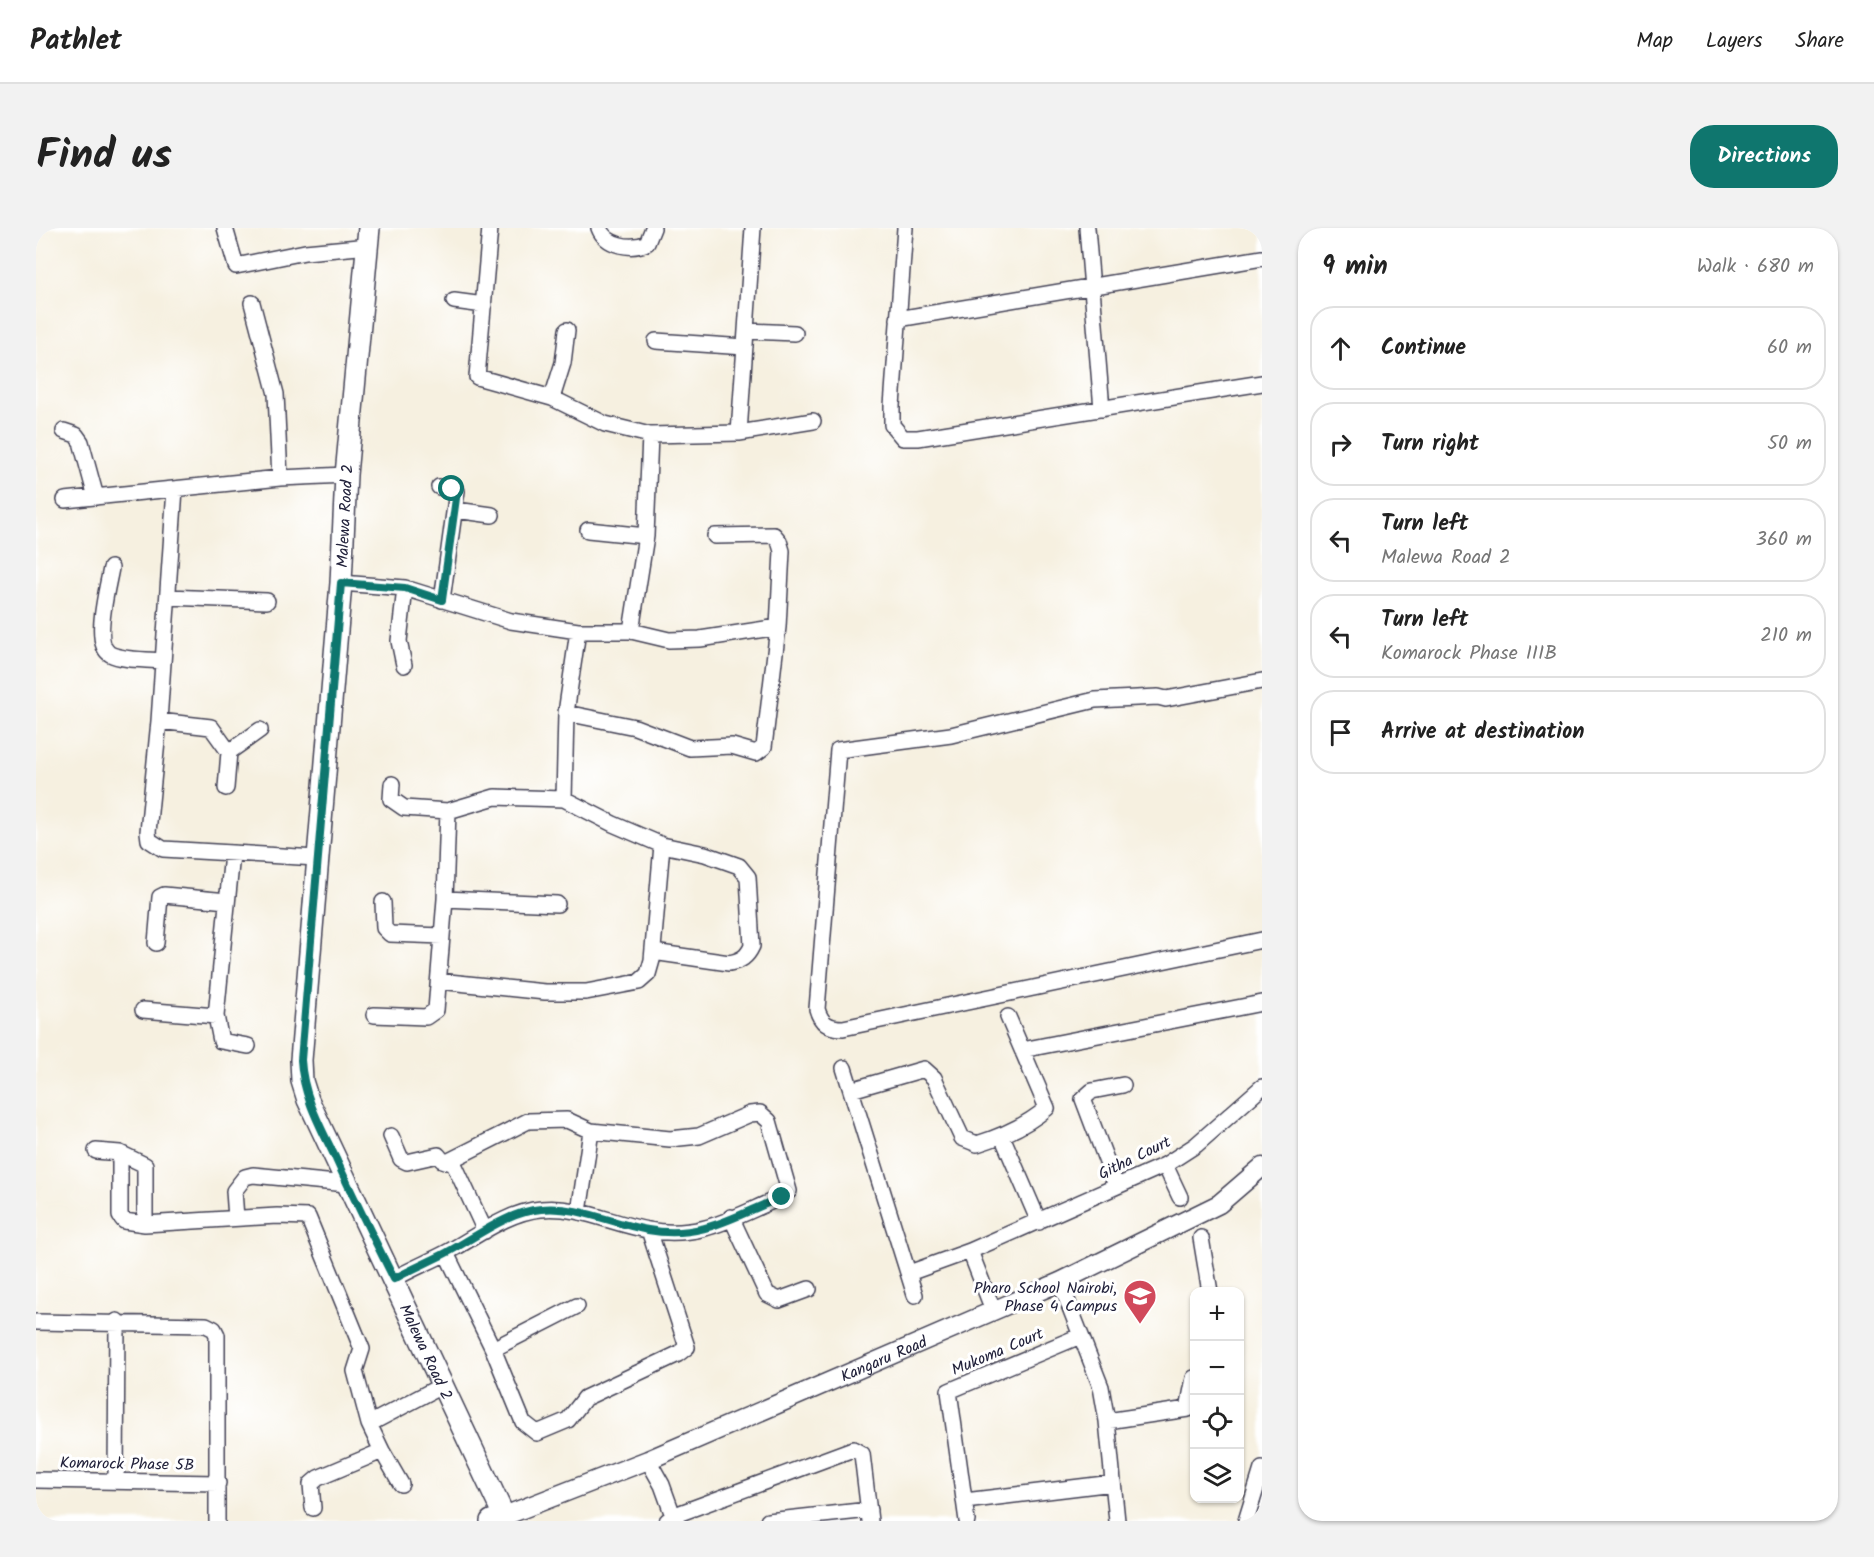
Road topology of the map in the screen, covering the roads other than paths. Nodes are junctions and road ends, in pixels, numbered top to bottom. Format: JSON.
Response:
{"nodes":[{"id":1,"x":225,"y":228,"type":"edge"},
{"id":2,"x":490,"y":228,"type":"edge"},
{"id":3,"x":599,"y":228,"type":"edge"},
{"id":4,"x":653,"y":228,"type":"edge"},
{"id":5,"x":753,"y":228,"type":"edge"},
{"id":6,"x":905,"y":228,"type":"edge"},
{"id":7,"x":1087,"y":228,"type":"edge"},
{"id":8,"x":369,"y":237,"type":"edge"},
{"id":9,"x":1262,"y":258,"type":"edge"},
{"id":10,"x":1093,"y":289,"type":"junction"},
{"id":11,"x":454,"y":302,"type":"dead end"},
{"id":12,"x":252,"y":303,"type":"dead end"},
{"id":13,"x":484,"y":305,"type":"junction"},
{"id":14,"x":897,"y":319,"type":"junction"},
{"id":15,"x":567,"y":330,"type":"dead end"},
{"id":16,"x":795,"y":333,"type":"dead end"},
{"id":17,"x":746,"y":339,"type":"junction"},
{"id":18,"x":656,"y":341,"type":"dead end"},
{"id":19,"x":1262,"y":383,"type":"edge"},
{"id":20,"x":552,"y":398,"type":"junction"},
{"id":21,"x":1102,"y":409,"type":"junction"},
{"id":22,"x":813,"y":421,"type":"dead end"},
{"id":23,"x":64,"y":431,"type":"dead end"},
{"id":24,"x":739,"y":433,"type":"junction"},
{"id":25,"x":650,"y":435,"type":"junction"},
{"id":26,"x":346,"y":475,"type":"junction"},
{"id":27,"x":280,"y":478,"type":"junction"},
{"id":28,"x":439,"y":488,"type":"dead end"},
{"id":29,"x":175,"y":489,"type":"junction"},
{"id":30,"x":96,"y":497,"type":"junction"},
{"id":31,"x":65,"y":500,"type":"dead end"},
{"id":32,"x":456,"y":510,"type":"junction"},
{"id":33,"x":492,"y":515,"type":"dead end"},
{"id":34,"x":588,"y":530,"type":"dead end"},
{"id":35,"x":646,"y":536,"type":"junction"},
{"id":36,"x":715,"y":536,"type":"dead end"},
{"id":37,"x":111,"y":568,"type":"dead end"},
{"id":38,"x":341,"y":583,"type":"junction"},
{"id":39,"x":405,"y":588,"type":"junction"},
{"id":40,"x":168,"y":597,"type":"junction"},
{"id":41,"x":442,"y":600,"type":"junction"},
{"id":42,"x":267,"y":601,"type":"dead end"},
{"id":43,"x":778,"y":627,"type":"junction"},
{"id":44,"x":578,"y":631,"type":"junction"},
{"id":45,"x":631,"y":631,"type":"junction"},
{"id":46,"x":162,"y":661,"type":"junction"},
{"id":47,"x":404,"y":665,"type":"dead end"},
{"id":48,"x":1262,"y":681,"type":"edge"},
{"id":49,"x":566,"y":713,"type":"junction"},
{"id":50,"x":159,"y":721,"type":"junction"},
{"id":51,"x":260,"y":730,"type":"dead end"},
{"id":52,"x":229,"y":752,"type":"junction"},
{"id":53,"x":392,"y":784,"type":"dead end"},
{"id":54,"x":226,"y":788,"type":"dead end"},
{"id":55,"x":564,"y":799,"type":"junction"},
{"id":56,"x":448,"y":811,"type":"junction"},
{"id":57,"x":662,"y":845,"type":"junction"},
{"id":58,"x":232,"y":854,"type":"junction"},
{"id":59,"x":317,"y":858,"type":"junction"},
{"id":60,"x":445,"y":899,"type":"junction"},
{"id":61,"x":227,"y":901,"type":"junction"},
{"id":62,"x":383,"y":902,"type":"dead end"},
{"id":63,"x":557,"y":904,"type":"dead end"},
{"id":64,"x":441,"y":936,"type":"junction"},
{"id":65,"x":1262,"y":940,"type":"edge"},
{"id":66,"x":156,"y":943,"type":"dead end"},
{"id":67,"x":653,"y":952,"type":"junction"},
{"id":68,"x":440,"y":981,"type":"junction"},
{"id":69,"x":1262,"y":1003,"type":"edge"},
{"id":70,"x":142,"y":1010,"type":"dead end"},
{"id":71,"x":374,"y":1015,"type":"dead end"},
{"id":72,"x":216,"y":1016,"type":"junction"},
{"id":73,"x":1008,"y":1017,"type":"dead end"},
{"id":74,"x":248,"y":1046,"type":"dead end"},
{"id":75,"x":1022,"y":1050,"type":"junction"},
{"id":76,"x":844,"y":1068,"type":"dead end"},
{"id":77,"x":1123,"y":1085,"type":"dead end"},
{"id":78,"x":1262,"y":1087,"type":"edge"},
{"id":79,"x":851,"y":1090,"type":"junction"},
{"id":80,"x":591,"y":1131,"type":"junction"},
{"id":81,"x":391,"y":1136,"type":"dead end"},
{"id":82,"x":1002,"y":1136,"type":"junction"},
{"id":83,"x":96,"y":1151,"type":"dead end"},
{"id":84,"x":120,"y":1152,"type":"junction"},
{"id":85,"x":449,"y":1161,"type":"junction"},
{"id":86,"x":1165,"y":1165,"type":"junction"},
{"id":87,"x":1259,"y":1176,"type":"edge"},
{"id":88,"x":347,"y":1184,"type":"junction"},
{"id":89,"x":1116,"y":1186,"type":"junction"},
{"id":90,"x":1180,"y":1197,"type":"dead end"},
{"id":91,"x":579,"y":1212,"type":"junction"},
{"id":92,"x":731,"y":1217,"type":"junction"},
{"id":93,"x":236,"y":1218,"type":"junction"},
{"id":94,"x":1039,"y":1222,"type":"junction"},
{"id":95,"x":145,"y":1224,"type":"junction"},
{"id":96,"x":649,"y":1230,"type":"junction"},
{"id":97,"x":485,"y":1231,"type":"junction"},
{"id":98,"x":1201,"y":1238,"type":"dead end"},
{"id":99,"x":970,"y":1251,"type":"junction"},
{"id":100,"x":446,"y":1253,"type":"junction"},
{"id":101,"x":909,"y":1273,"type":"junction"},
{"id":102,"x":394,"y":1279,"type":"junction"},
{"id":103,"x":1060,"y":1282,"type":"junction"},
{"id":104,"x":1209,"y":1287,"type":"edge"},
{"id":105,"x":809,"y":1289,"type":"dead end"},
{"id":106,"x":915,"y":1295,"type":"dead end"},
{"id":107,"x":577,"y":1306,"type":"dead end"},
{"id":108,"x":993,"y":1310,"type":"junction"},
{"id":109,"x":36,"y":1322,"type":"edge"},
{"id":110,"x":117,"y":1322,"type":"junction"},
{"id":111,"x":1080,"y":1336,"type":"junction"},
{"id":112,"x":494,"y":1349,"type":"junction"},
{"id":113,"x":441,"y":1386,"type":"junction"},
{"id":114,"x":1190,"y":1409,"type":"edge"},
{"id":115,"x":1107,"y":1421,"type":"junction"},
{"id":116,"x":369,"y":1424,"type":"junction"},
{"id":117,"x":382,"y":1451,"type":"junction"},
{"id":118,"x":648,"y":1460,"type":"junction"},
{"id":119,"x":1262,"y":1469,"type":"edge"},
{"id":120,"x":36,"y":1480,"type":"edge"},
{"id":121,"x":116,"y":1480,"type":"junction"},
{"id":122,"x":218,"y":1483,"type":"junction"},
{"id":123,"x":401,"y":1484,"type":"dead end"},
{"id":124,"x":1113,"y":1484,"type":"junction"},
{"id":125,"x":965,"y":1501,"type":"junction"},
{"id":126,"x":313,"y":1508,"type":"dead end"},
{"id":127,"x":869,"y":1515,"type":"edge"},
{"id":128,"x":497,"y":1518,"type":"edge"},
{"id":129,"x":672,"y":1519,"type":"edge"},
{"id":130,"x":217,"y":1521,"type":"edge"},
{"id":131,"x":768,"y":1521,"type":"edge"},
{"id":132,"x":967,"y":1521,"type":"edge"},
{"id":133,"x":1117,"y":1521,"type":"edge"},
{"id":134,"x":1246,"y":1521,"type":"edge"}],
"edges":[{"from":1,"to":8,"type":"street"},
{"from":2,"to":13,"type":"street"},
{"from":3,"to":4,"type":"street"},
{"from":5,"to":17,"type":"street"},
{"from":6,"to":14,"type":"street"},
{"from":7,"to":10,"type":"street"},
{"from":8,"to":26,"type":"main road","name":"Malewa Road 2"},
{"from":9,"to":10,"type":"street"},
{"from":10,"to":14,"type":"street"},
{"from":10,"to":21,"type":"street"},
{"from":11,"to":13,"type":"street"},
{"from":12,"to":27,"type":"street"},
{"from":13,"to":20,"type":"street"},
{"from":14,"to":21,"type":"street"},
{"from":15,"to":20,"type":"street"},
{"from":16,"to":17,"type":"street"},
{"from":17,"to":18,"type":"street"},
{"from":17,"to":24,"type":"street"},
{"from":19,"to":21,"type":"street"},
{"from":20,"to":25,"type":"street"},
{"from":22,"to":24,"type":"street"},
{"from":23,"to":30,"type":"street"},
{"from":24,"to":25,"type":"street"},
{"from":25,"to":35,"type":"street"},
{"from":26,"to":27,"type":"street"},
{"from":26,"to":38,"type":"main road","name":"Malewa Road 2"},
{"from":27,"to":29,"type":"street"},
{"from":28,"to":32,"type":"street"},
{"from":29,"to":30,"type":"street"},
{"from":29,"to":40,"type":"street"},
{"from":30,"to":31,"type":"street"},
{"from":32,"to":33,"type":"street"},
{"from":32,"to":41,"type":"street"},
{"from":34,"to":35,"type":"street"},
{"from":35,"to":45,"type":"street"},
{"from":36,"to":43,"type":"street"},
{"from":37,"to":46,"type":"street"},
{"from":38,"to":39,"type":"street"},
{"from":38,"to":59,"type":"main road","name":"Malewa Road 2"},
{"from":39,"to":41,"type":"street"},
{"from":39,"to":47,"type":"street"},
{"from":40,"to":42,"type":"street"},
{"from":40,"to":46,"type":"street"},
{"from":41,"to":44,"type":"street"},
{"from":43,"to":45,"type":"street"},
{"from":43,"to":49,"type":"street"},
{"from":44,"to":45,"type":"street"},
{"from":44,"to":49,"type":"street"},
{"from":46,"to":50,"type":"street"},
{"from":48,"to":65,"type":"street"},
{"from":49,"to":55,"type":"street"},
{"from":50,"to":52,"type":"street"},
{"from":50,"to":58,"type":"street"},
{"from":51,"to":52,"type":"street"},
{"from":52,"to":54,"type":"street"},
{"from":53,"to":56,"type":"street"},
{"from":55,"to":56,"type":"street"},
{"from":55,"to":57,"type":"street"},
{"from":56,"to":60,"type":"street"},
{"from":57,"to":67,"type":"street"},
{"from":57,"to":67,"type":"street"},
{"from":58,"to":59,"type":"street"},
{"from":58,"to":61,"type":"street"},
{"from":59,"to":88,"type":"main road","name":"Malewa Road 2"},
{"from":60,"to":63,"type":"street"},
{"from":60,"to":64,"type":"street"},
{"from":61,"to":66,"type":"street"},
{"from":61,"to":72,"type":"street"},
{"from":62,"to":64,"type":"street"},
{"from":64,"to":68,"type":"street"},
{"from":67,"to":68,"type":"street"},
{"from":68,"to":71,"type":"street"},
{"from":69,"to":75,"type":"street"},
{"from":70,"to":72,"type":"street"},
{"from":72,"to":74,"type":"street"},
{"from":73,"to":75,"type":"street"},
{"from":75,"to":82,"type":"street"},
{"from":76,"to":79,"type":"street"},
{"from":77,"to":89,"type":"street"},
{"from":78,"to":86,"type":"street","name":"Githa Court"},
{"from":79,"to":82,"type":"street"},
{"from":79,"to":101,"type":"street"},
{"from":80,"to":85,"type":"street"},
{"from":80,"to":91,"type":"street"},
{"from":80,"to":92,"type":"street"},
{"from":81,"to":85,"type":"street"},
{"from":82,"to":94,"type":"street"},
{"from":83,"to":84,"type":"street"},
{"from":84,"to":95,"type":"street"},
{"from":84,"to":95,"type":"street"},
{"from":85,"to":97,"type":"street"},
{"from":86,"to":89,"type":"street","name":"Githa Court"},
{"from":86,"to":90,"type":"street"},
{"from":87,"to":103,"type":"street","name":"Kangaru Road"},
{"from":88,"to":93,"type":"street"},
{"from":88,"to":102,"type":"main road","name":"Malewa Road 2"},
{"from":89,"to":94,"type":"street","name":"Githa Court"},
{"from":91,"to":96,"type":"street"},
{"from":91,"to":97,"type":"street"},
{"from":92,"to":96,"type":"street"},
{"from":92,"to":105,"type":"street"},
{"from":93,"to":95,"type":"street"},
{"from":93,"to":116,"type":"street"},
{"from":94,"to":99,"type":"street","name":"Githa Court"},
{"from":96,"to":112,"type":"street"},
{"from":97,"to":100,"type":"street"},
{"from":98,"to":104,"type":"street"},
{"from":99,"to":101,"type":"street","name":"Githa Court"},
{"from":99,"to":108,"type":"street"},
{"from":100,"to":102,"type":"street"},
{"from":100,"to":112,"type":"street"},
{"from":101,"to":106,"type":"street"},
{"from":102,"to":113,"type":"main road","name":"Malewa Road 2"},
{"from":103,"to":108,"type":"street","name":"Kangaru Road"},
{"from":103,"to":111,"type":"street"},
{"from":107,"to":112,"type":"street"},
{"from":108,"to":118,"type":"street","name":"Kangaru Road"},
{"from":109,"to":110,"type":"street"},
{"from":110,"to":121,"type":"street"},
{"from":110,"to":122,"type":"street"},
{"from":111,"to":115,"type":"street"},
{"from":111,"to":125,"type":"street","name":"Mukoma Court"},
{"from":113,"to":116,"type":"street"},
{"from":113,"to":128,"type":"main road","name":"Malewa Road 2"},
{"from":114,"to":115,"type":"street"},
{"from":115,"to":124,"type":"street"},
{"from":116,"to":117,"type":"street"},
{"from":117,"to":123,"type":"street"},
{"from":117,"to":126,"type":"street"},
{"from":118,"to":128,"type":"street","name":"Kangaru Road"},
{"from":118,"to":129,"type":"street"},
{"from":119,"to":134,"type":"street"},
{"from":120,"to":121,"type":"street","name":"Komarock Phase 5B"},
{"from":121,"to":122,"type":"street","name":"Komarock Phase 5B"},
{"from":122,"to":130,"type":"street"},
{"from":124,"to":125,"type":"street"},
{"from":124,"to":133,"type":"street"},
{"from":125,"to":132,"type":"street","name":"Mukoma Court"},
{"from":127,"to":129,"type":"street"},
{"from":127,"to":131,"type":"street"}]}
